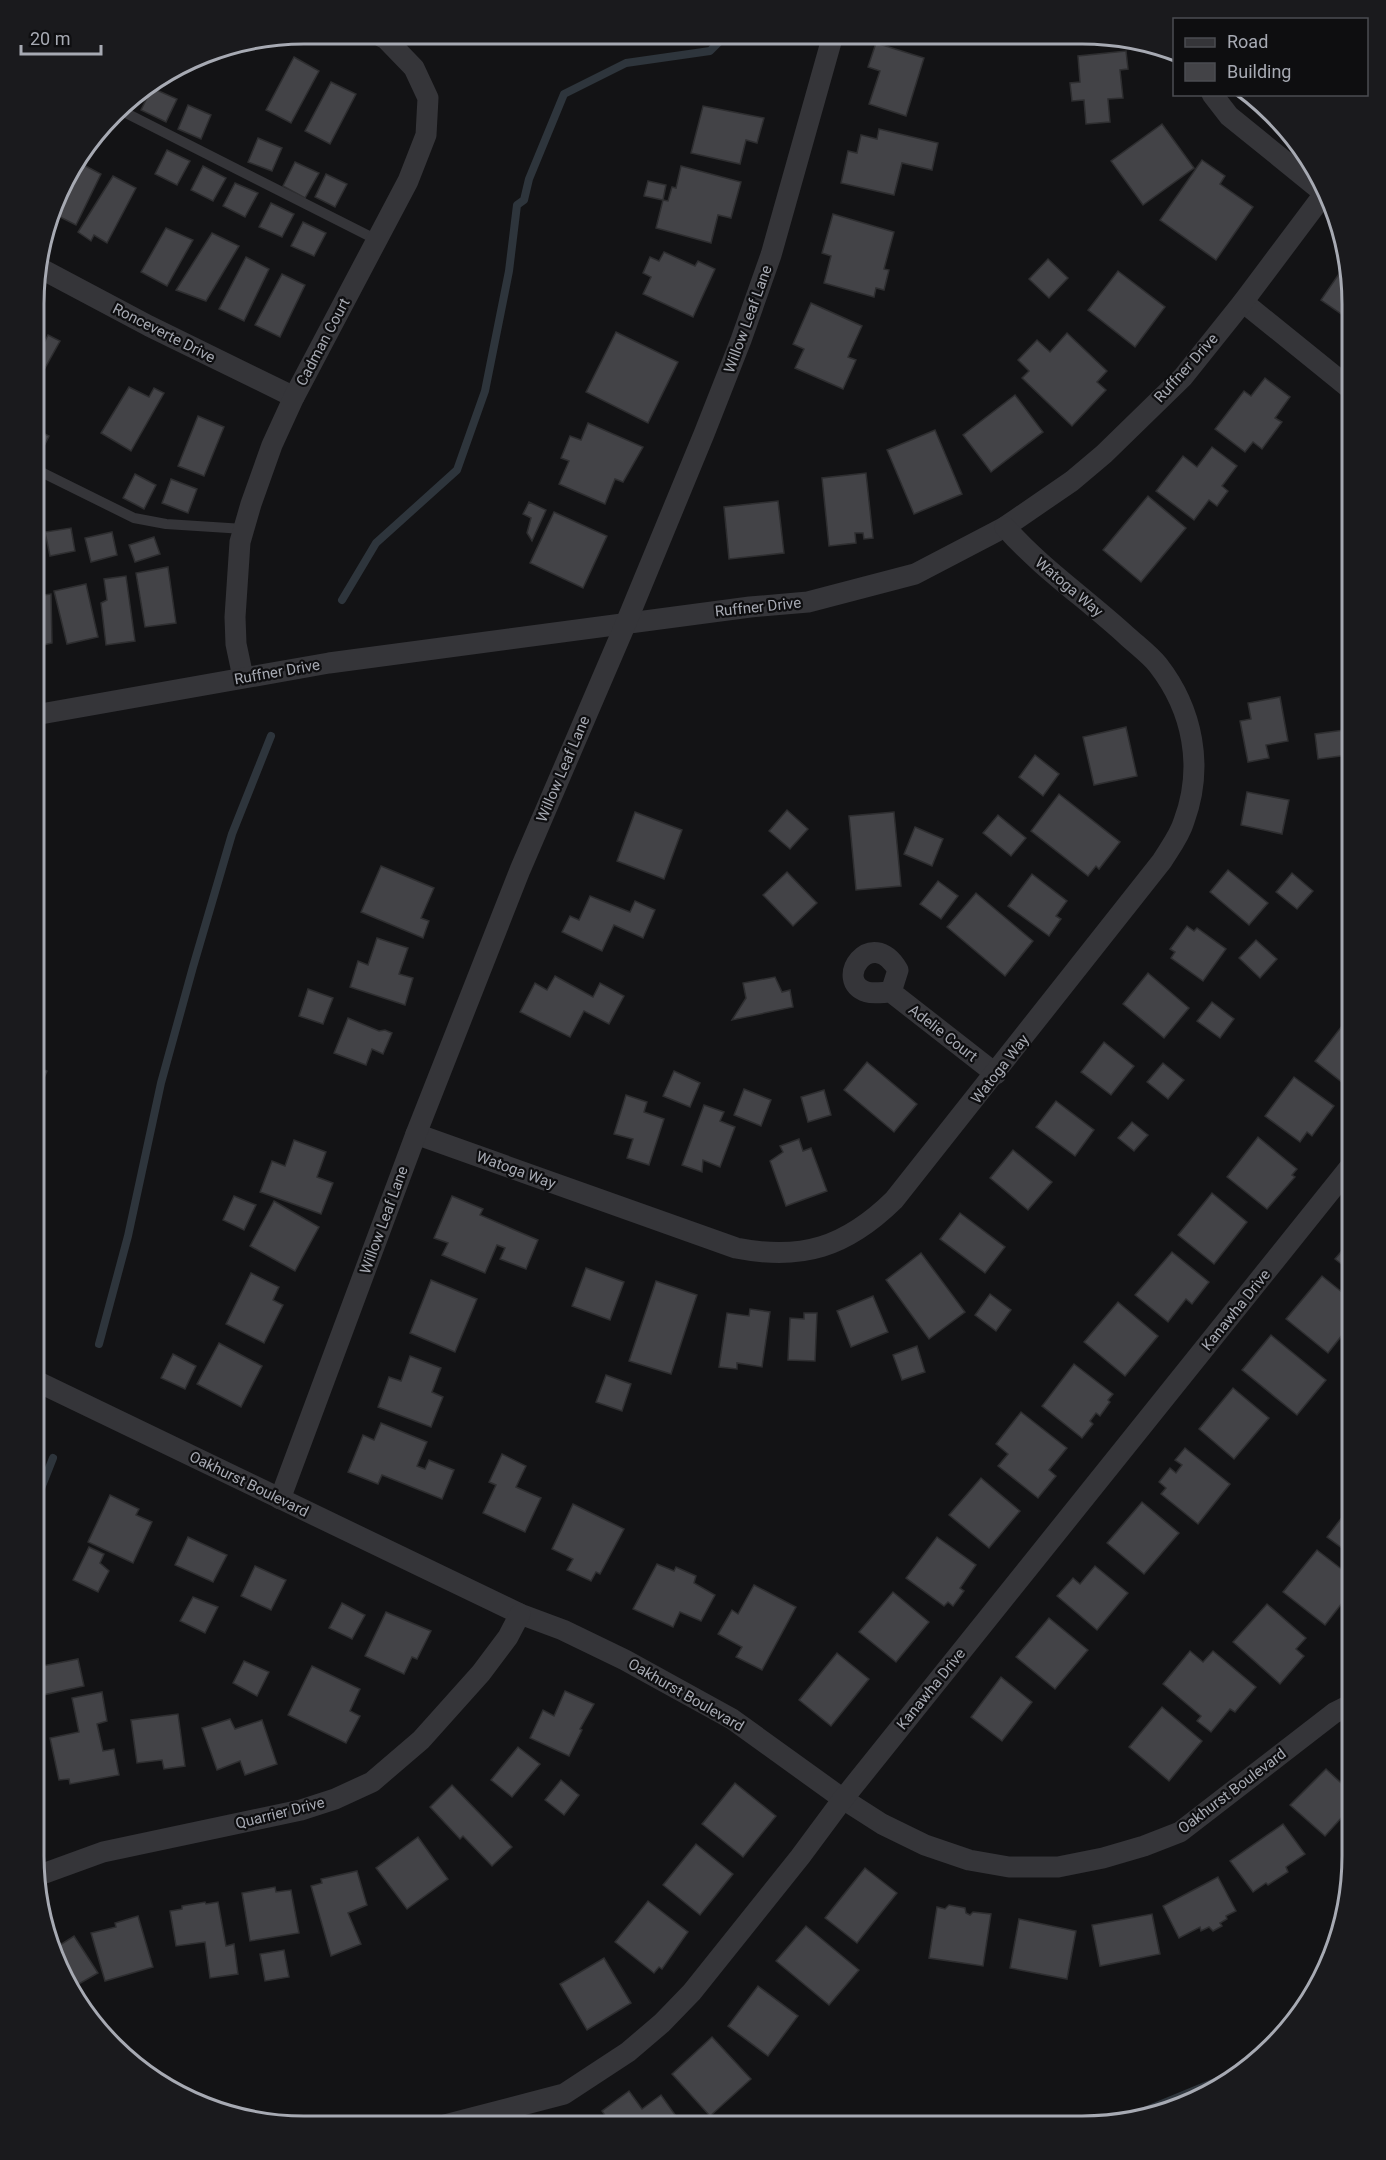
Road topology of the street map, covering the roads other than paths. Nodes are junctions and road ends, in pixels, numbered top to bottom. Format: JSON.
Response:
{"nodes":[{"id":1,"x":391,"y":44,"type":"edge"},
{"id":2,"x":830,"y":44,"type":"edge"},
{"id":3,"x":1214,"y":96,"type":"edge"},
{"id":4,"x":127,"y":113,"type":"edge"},
{"id":5,"x":1312,"y":181,"type":"edge"},
{"id":6,"x":1320,"y":198,"type":"edge"},
{"id":7,"x":377,"y":240,"type":"junction"},
{"id":8,"x":46,"y":271,"type":"edge"},
{"id":9,"x":1243,"y":302,"type":"junction"},
{"id":10,"x":1342,"y":382,"type":"edge"},
{"id":11,"x":294,"y":397,"type":"junction"},
{"id":12,"x":44,"y":473,"type":"edge"},
{"id":13,"x":1005,"y":527,"type":"junction"},
{"id":14,"x":244,"y":529,"type":"junction"},
{"id":15,"x":626,"y":623,"type":"junction"},
{"id":16,"x":243,"y":677,"type":"junction"},
{"id":17,"x":44,"y":714,"type":"edge"},
{"id":18,"x":891,"y":992,"type":"dead end"},
{"id":19,"x":996,"y":1074,"type":"junction"},
{"id":20,"x":416,"y":1134,"type":"junction"},
{"id":21,"x":1342,"y":1177,"type":"edge"},
{"id":22,"x":44,"y":1385,"type":"edge"},
{"id":23,"x":280,"y":1499,"type":"junction"},
{"id":24,"x":520,"y":1614,"type":"junction"},
{"id":25,"x":1342,"y":1709,"type":"edge"},
{"id":26,"x":843,"y":1799,"type":"junction"},
{"id":27,"x":44,"y":1873,"type":"edge"},
{"id":28,"x":480,"y":2116,"type":"edge"}],
"edges":[{"from":1,"to":7,"type":"street","name":"Cadman Court"},
{"from":2,"to":15,"type":"street","name":"Willow Leaf Lane"},
{"from":3,"to":5,"type":"street"},
{"from":4,"to":7,"type":"lane"},
{"from":6,"to":9,"type":"street","name":"Ruffner Drive"},
{"from":7,"to":11,"type":"street","name":"Cadman Court"},
{"from":8,"to":11,"type":"street","name":"Ronceverte Drive"},
{"from":9,"to":10,"type":"street"},
{"from":9,"to":13,"type":"street","name":"Ruffner Drive"},
{"from":11,"to":14,"type":"street","name":"Cadman Court"},
{"from":12,"to":14,"type":"lane"},
{"from":13,"to":15,"type":"street","name":"Ruffner Drive"},
{"from":13,"to":19,"type":"street","name":"Watoga Way"},
{"from":14,"to":16,"type":"street","name":"Cadman Court"},
{"from":15,"to":16,"type":"street","name":"Ruffner Drive"},
{"from":15,"to":20,"type":"street","name":"Willow Leaf Lane"},
{"from":16,"to":17,"type":"street","name":"Ruffner Drive"},
{"from":18,"to":19,"type":"street","name":"Adelie Court"},
{"from":19,"to":20,"type":"street","name":"Watoga Way"},
{"from":20,"to":23,"type":"street","name":"Willow Leaf Lane"},
{"from":21,"to":26,"type":"street","name":"Kanawha Drive"},
{"from":22,"to":23,"type":"street","name":"Oakhurst Boulevard"},
{"from":23,"to":24,"type":"street","name":"Oakhurst Boulevard"},
{"from":24,"to":26,"type":"street","name":"Oakhurst Boulevard"},
{"from":24,"to":27,"type":"street","name":"Quarrier Drive"},
{"from":25,"to":26,"type":"street","name":"Oakhurst Boulevard"},
{"from":26,"to":28,"type":"street","name":"Kanawha Drive"}]}
